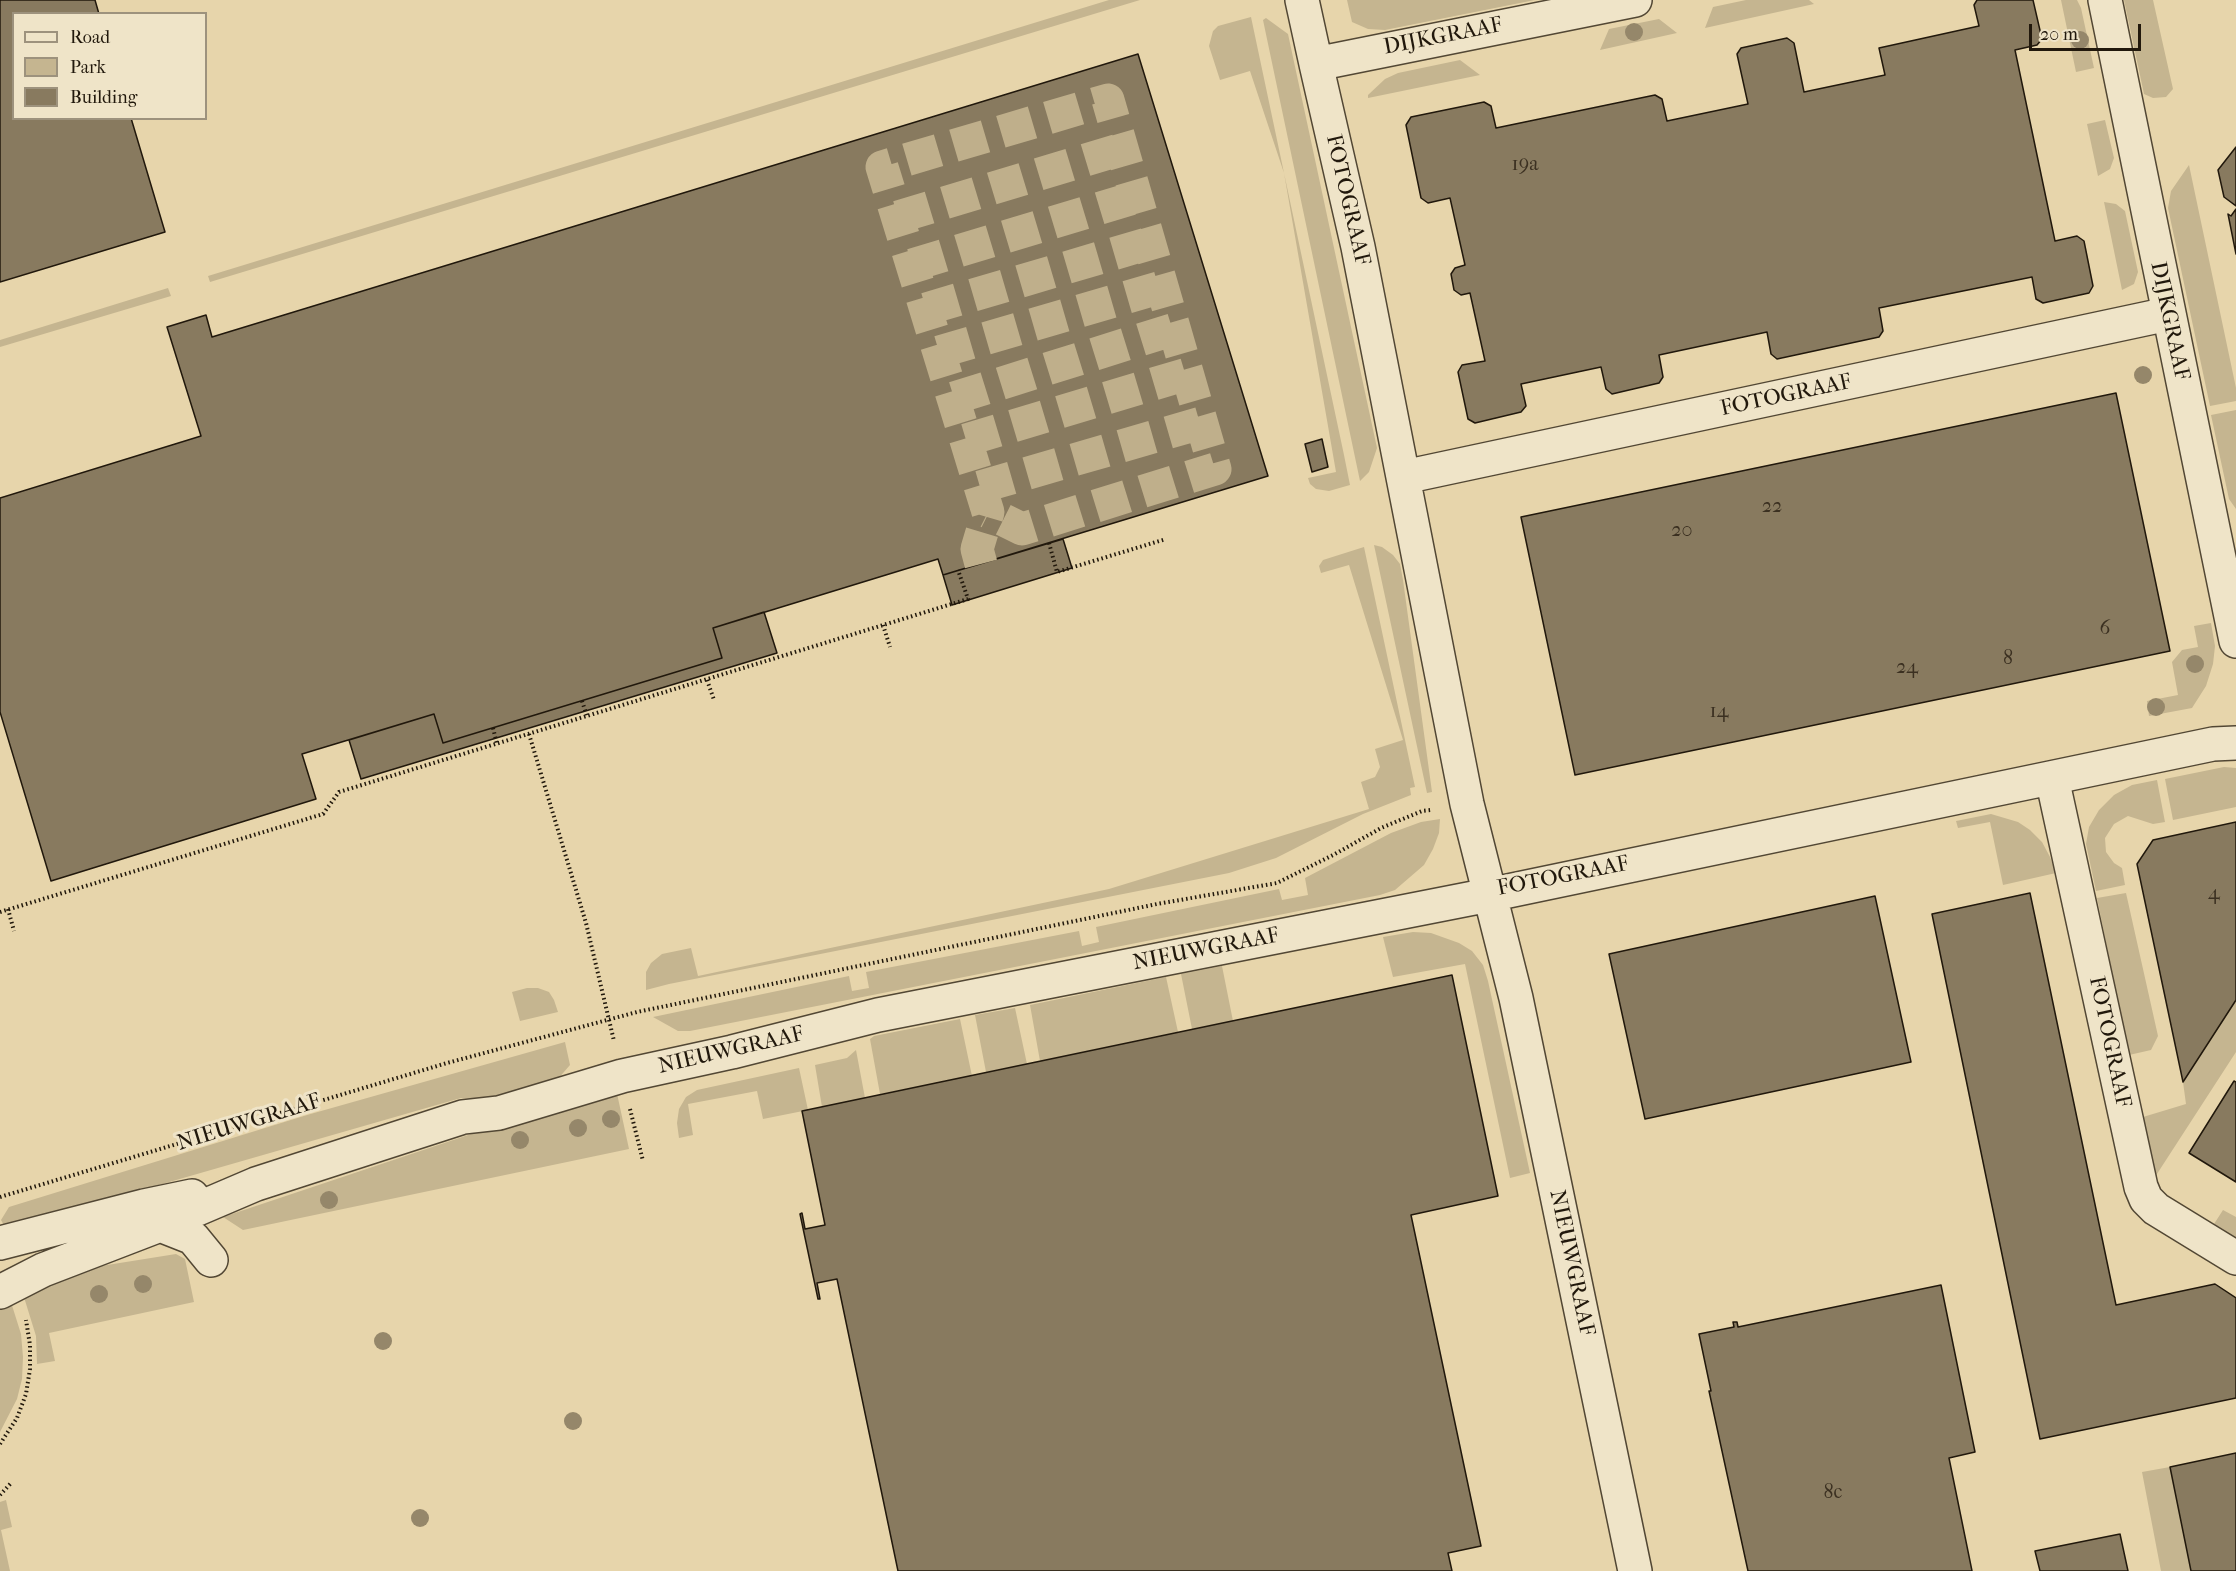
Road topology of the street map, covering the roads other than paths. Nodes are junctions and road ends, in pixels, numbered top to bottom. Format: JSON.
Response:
{"nodes":[{"id":1,"x":1302,"y":0,"type":"edge"},
{"id":2,"x":1635,"y":0,"type":"edge"},
{"id":3,"x":2105,"y":0,"type":"edge"},
{"id":4,"x":1316,"y":64,"type":"junction"},
{"id":5,"x":2168,"y":314,"type":"junction"},
{"id":6,"x":1404,"y":477,"type":"junction"},
{"id":7,"x":2236,"y":641,"type":"edge"},
{"id":8,"x":2236,"y":743,"type":"edge"},
{"id":9,"x":2052,"y":778,"type":"junction"},
{"id":10,"x":1489,"y":895,"type":"junction"},
{"id":11,"x":256,"y":1184,"type":"junction"},
{"id":12,"x":160,"y":1225,"type":"junction"},
{"id":13,"x":0,"y":1243,"type":"edge"},
{"id":14,"x":2236,"y":1258,"type":"edge"},
{"id":15,"x":211,"y":1260,"type":"dead end"},
{"id":16,"x":6,"y":1289,"type":"edge"},
{"id":17,"x":1635,"y":1571,"type":"edge"}],
"edges":[{"from":1,"to":4,"type":"street"},
{"from":2,"to":4,"type":"street","name":"DIJKGRAAF"},
{"from":3,"to":5,"type":"street","name":"DIJKGRAAF"},
{"from":4,"to":6,"type":"street","name":"FOTOGRAAF"},
{"from":5,"to":6,"type":"street","name":"FOTOGRAAF"},
{"from":5,"to":7,"type":"street","name":"DIJKGRAAF"},
{"from":6,"to":10,"type":"street","name":"FOTOGRAAF"},
{"from":8,"to":9,"type":"street","name":"FOTOGRAAF"},
{"from":9,"to":10,"type":"street","name":"FOTOGRAAF"},
{"from":9,"to":14,"type":"street","name":"FOTOGRAAF"},
{"from":10,"to":11,"type":"street","name":"NIEUWGRAAF"},
{"from":10,"to":17,"type":"street","name":"NIEUWGRAAF"},
{"from":11,"to":12,"type":"street","name":"NIEUWGRAAF"},
{"from":11,"to":13,"type":"street","name":"NIEUWGRAAF"},
{"from":12,"to":15,"type":"street"},
{"from":12,"to":16,"type":"street","name":"NIEUWGRAAF"}]}
